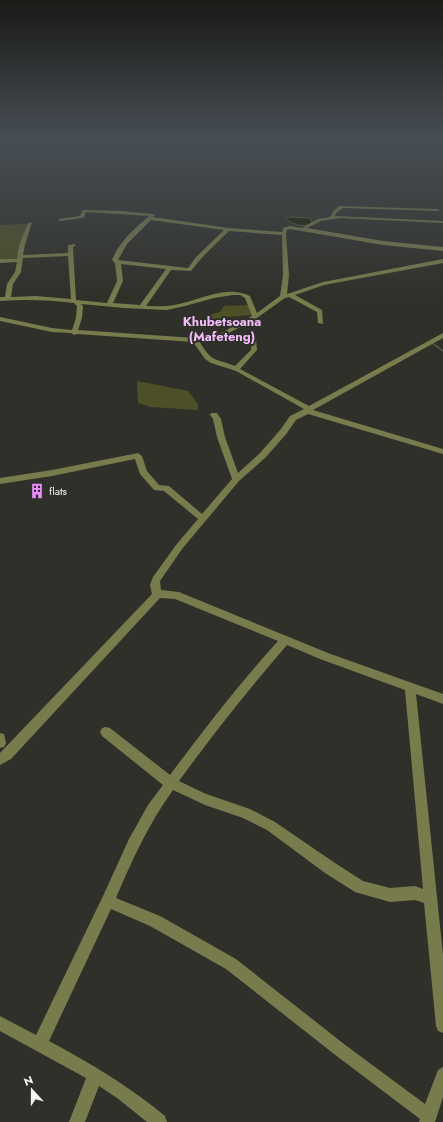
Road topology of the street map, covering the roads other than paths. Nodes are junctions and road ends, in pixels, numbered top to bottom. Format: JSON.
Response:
{"nodes":[{"id":1,"x":437,"y":210,"type":"dead end"},
{"id":2,"x":150,"y":218,"type":"junction"},
{"id":3,"x":332,"y":218,"type":"junction"},
{"id":4,"x":61,"y":220,"type":"dead end"},
{"id":5,"x":443,"y":222,"type":"edge"},
{"id":6,"x":30,"y":223,"type":"dead end"},
{"id":7,"x":304,"y":228,"type":"junction"},
{"id":8,"x":228,"y":229,"type":"junction"},
{"id":9,"x":284,"y":234,"type":"junction"},
{"id":10,"x":73,"y":245,"type":"dead end"},
{"id":11,"x":443,"y":249,"type":"edge"},
{"id":12,"x":70,"y":254,"type":"junction"},
{"id":13,"x":20,"y":258,"type":"junction"},
{"id":14,"x":0,"y":261,"type":"edge"},
{"id":15,"x":443,"y":261,"type":"edge"},
{"id":16,"x":118,"y":262,"type":"junction"},
{"id":17,"x":170,"y":268,"type":"junction"},
{"id":18,"x":290,"y":295,"type":"junction"},
{"id":19,"x":283,"y":297,"type":"junction"},
{"id":20,"x":8,"y":298,"type":"junction"},
{"id":21,"x":0,"y":299,"type":"edge"},
{"id":22,"x":74,"y":301,"type":"junction"},
{"id":23,"x":109,"y":306,"type":"junction"},
{"id":24,"x":142,"y":308,"type":"junction"},
{"id":25,"x":255,"y":317,"type":"junction"},
{"id":26,"x":0,"y":319,"type":"edge"},
{"id":27,"x":321,"y":323,"type":"dead end"},
{"id":28,"x":74,"y":333,"type":"junction"},
{"id":29,"x":443,"y":335,"type":"edge"},
{"id":30,"x":194,"y":340,"type":"junction"},
{"id":31,"x":254,"y":340,"type":"dead end"},
{"id":32,"x":236,"y":369,"type":"junction"},
{"id":33,"x":308,"y":410,"type":"junction"},
{"id":34,"x":214,"y":416,"type":"dead end"},
{"id":35,"x":443,"y":452,"type":"edge"},
{"id":36,"x":236,"y":479,"type":"junction"},
{"id":37,"x":0,"y":481,"type":"edge"},
{"id":38,"x":202,"y":518,"type":"junction"},
{"id":39,"x":157,"y":595,"type":"junction"},
{"id":40,"x":285,"y":640,"type":"junction"},
{"id":41,"x":410,"y":687,"type":"junction"},
{"id":42,"x":443,"y":699,"type":"edge"},
{"id":43,"x":106,"y":732,"type":"dead end"},
{"id":44,"x":0,"y":738,"type":"edge"},
{"id":45,"x":0,"y":743,"type":"edge"},
{"id":46,"x":0,"y":759,"type":"edge"},
{"id":47,"x":170,"y":783,"type":"junction"},
{"id":48,"x":430,"y":898,"type":"junction"},
{"id":49,"x":108,"y":901,"type":"junction"},
{"id":50,"x":0,"y":1023,"type":"edge"},
{"id":51,"x":443,"y":1026,"type":"edge"},
{"id":52,"x":39,"y":1045,"type":"junction"},
{"id":53,"x":95,"y":1075,"type":"junction"},
{"id":54,"x":443,"y":1075,"type":"edge"},
{"id":55,"x":427,"y":1119,"type":"edge"},
{"id":56,"x":77,"y":1122,"type":"edge"},
{"id":57,"x":159,"y":1122,"type":"edge"}],
"edges":[{"from":1,"to":3,"type":"street"},
{"from":2,"to":4,"type":"street"},
{"from":2,"to":8,"type":"street"},
{"from":2,"to":16,"type":"street"},
{"from":3,"to":5,"type":"street"},
{"from":3,"to":7,"type":"street"},
{"from":6,"to":13,"type":"street"},
{"from":7,"to":9,"type":"street"},
{"from":7,"to":11,"type":"street"},
{"from":8,"to":9,"type":"street"},
{"from":8,"to":17,"type":"street"},
{"from":9,"to":19,"type":"street"},
{"from":10,"to":12,"type":"street"},
{"from":12,"to":13,"type":"street"},
{"from":12,"to":22,"type":"street"},
{"from":13,"to":14,"type":"street"},
{"from":13,"to":20,"type":"street"},
{"from":15,"to":18,"type":"street"},
{"from":16,"to":17,"type":"street"},
{"from":16,"to":23,"type":"street"},
{"from":17,"to":24,"type":"street"},
{"from":18,"to":19,"type":"street"},
{"from":18,"to":27,"type":"street"},
{"from":19,"to":25,"type":"street"},
{"from":20,"to":21,"type":"street"},
{"from":20,"to":22,"type":"street"},
{"from":22,"to":23,"type":"street"},
{"from":22,"to":28,"type":"street"},
{"from":23,"to":24,"type":"street"},
{"from":24,"to":25,"type":"street"},
{"from":25,"to":30,"type":"street"},
{"from":26,"to":28,"type":"street"},
{"from":28,"to":30,"type":"street"},
{"from":29,"to":33,"type":"street"},
{"from":30,"to":32,"type":"street"},
{"from":31,"to":32,"type":"street"},
{"from":32,"to":33,"type":"street"},
{"from":33,"to":35,"type":"street"},
{"from":33,"to":36,"type":"street"},
{"from":34,"to":36,"type":"street"},
{"from":36,"to":38,"type":"street"},
{"from":37,"to":38,"type":"street"},
{"from":38,"to":39,"type":"street"},
{"from":39,"to":40,"type":"street"},
{"from":39,"to":46,"type":"street"},
{"from":40,"to":41,"type":"street"},
{"from":40,"to":47,"type":"street"},
{"from":41,"to":42,"type":"street"},
{"from":41,"to":48,"type":"street"},
{"from":43,"to":47,"type":"street"},
{"from":44,"to":45,"type":"street"},
{"from":47,"to":48,"type":"street"},
{"from":47,"to":49,"type":"street"},
{"from":48,"to":51,"type":"street"},
{"from":49,"to":52,"type":"street"},
{"from":49,"to":55,"type":"street"},
{"from":50,"to":52,"type":"street"},
{"from":52,"to":53,"type":"street"},
{"from":53,"to":56,"type":"street"},
{"from":53,"to":57,"type":"street"},
{"from":54,"to":55,"type":"street"}]}
